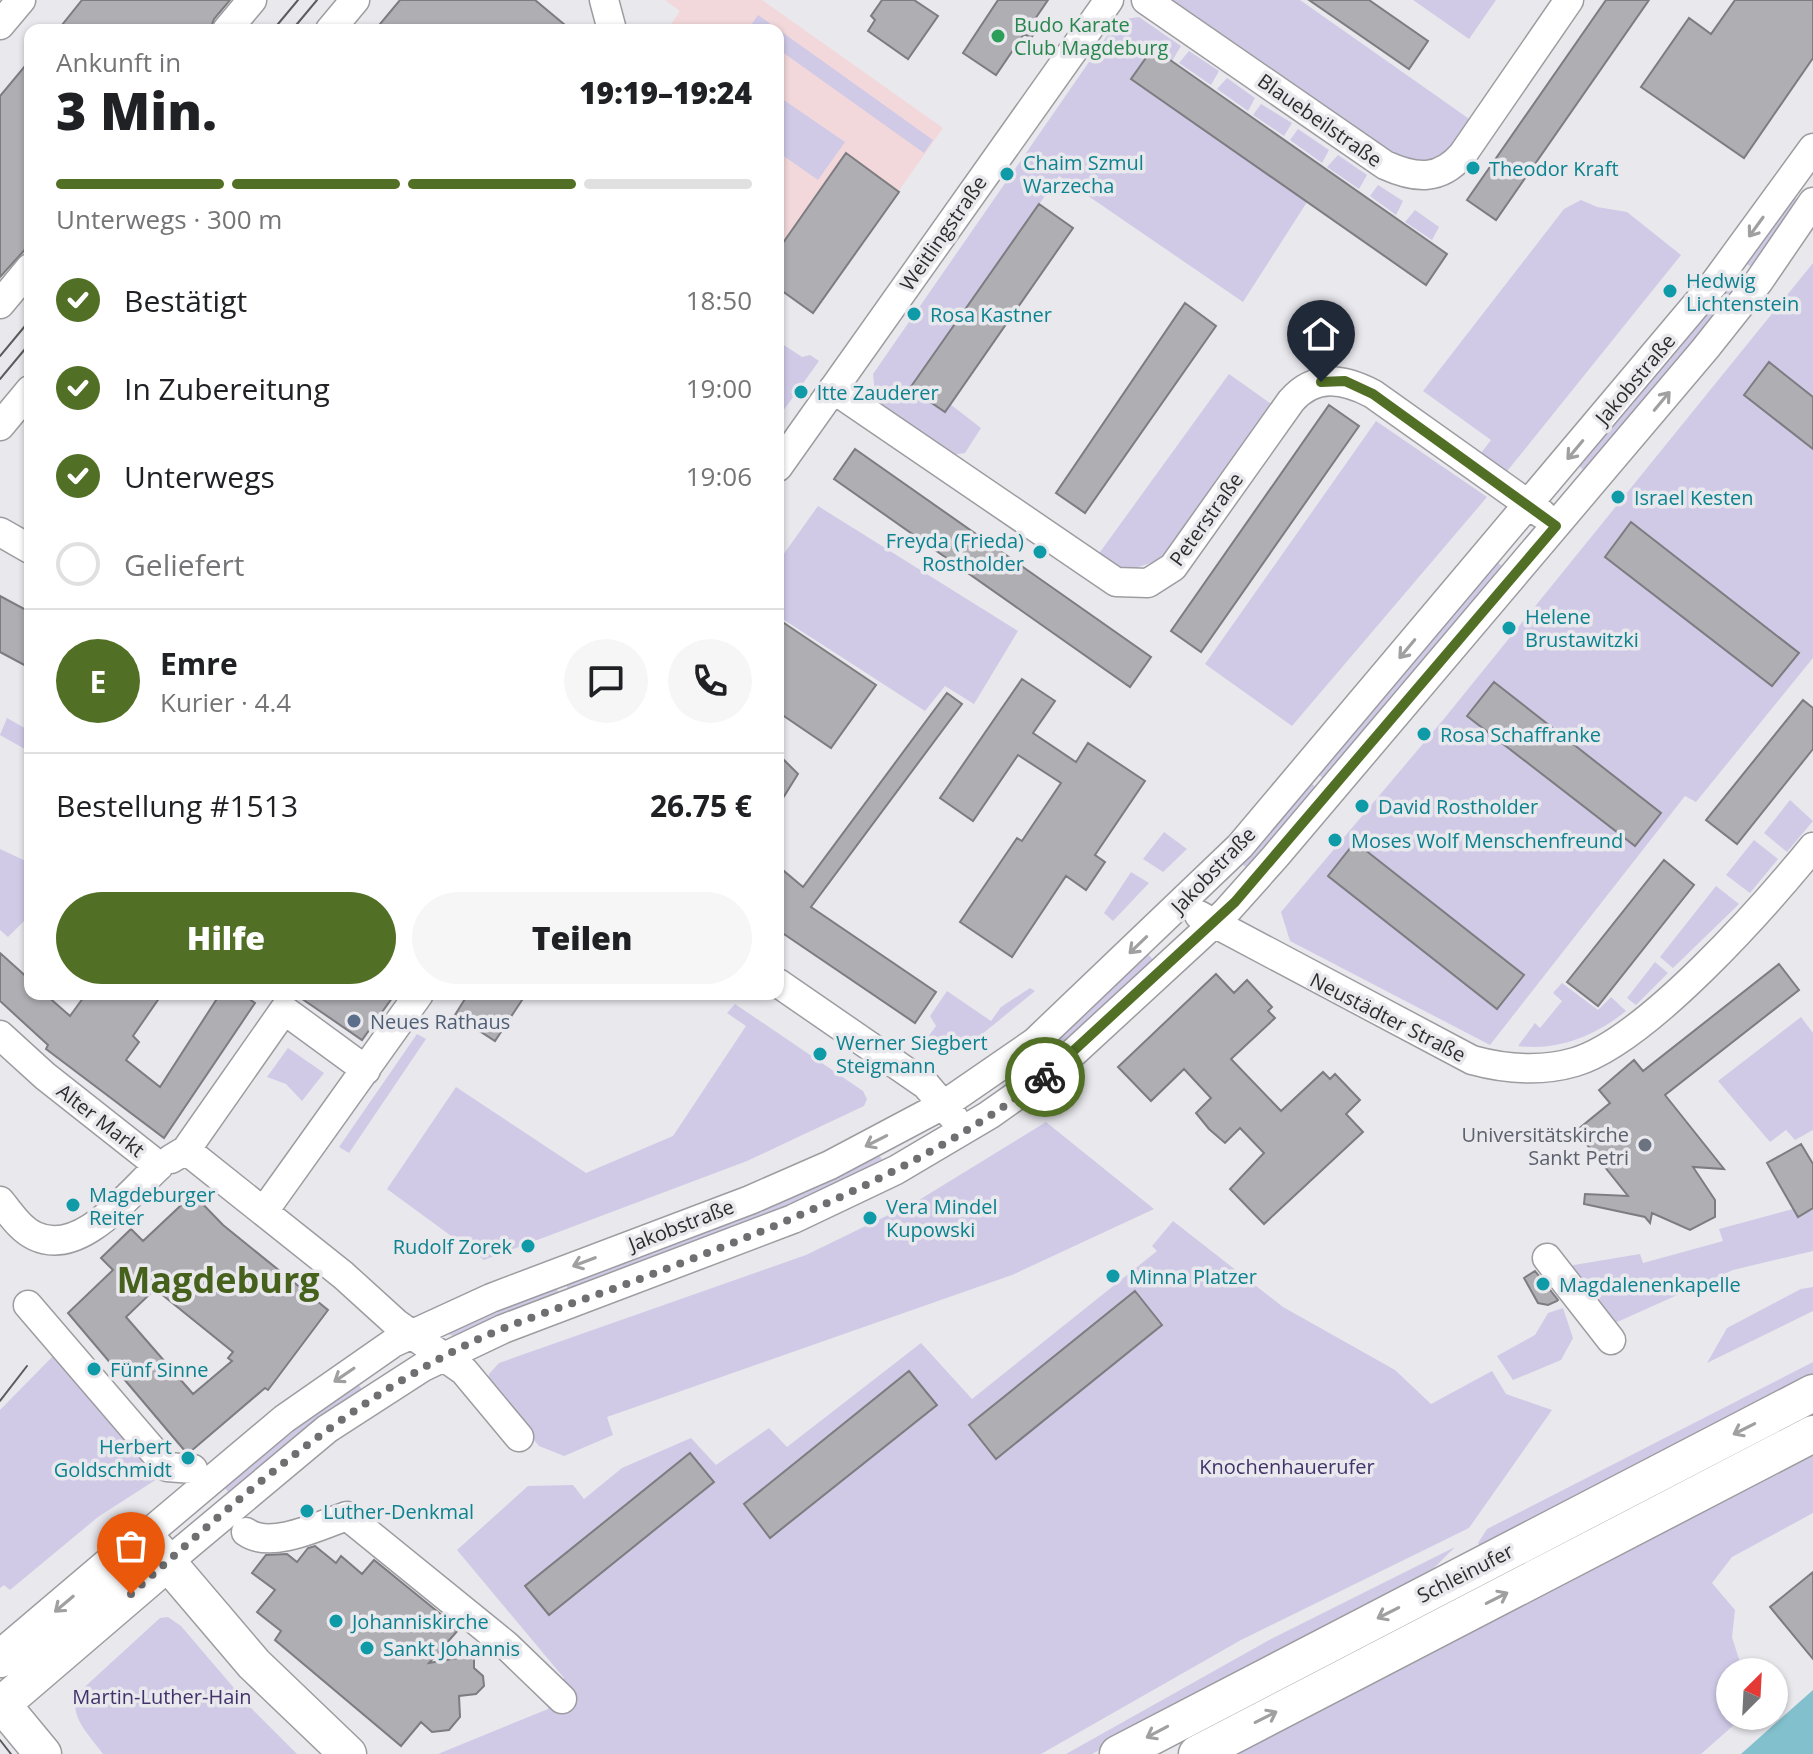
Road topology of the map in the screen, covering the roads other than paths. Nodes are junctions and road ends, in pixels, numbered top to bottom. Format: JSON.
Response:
{"nodes":[{"id":1,"x":21,"y":0,"type":"edge"},
{"id":2,"x":252,"y":0,"type":"edge"},
{"id":3,"x":355,"y":0,"type":"edge"},
{"id":4,"x":604,"y":0,"type":"edge"},
{"id":5,"x":1109,"y":0,"type":"edge"},
{"id":6,"x":1146,"y":0,"type":"edge"},
{"id":7,"x":1569,"y":0,"type":"edge"},
{"id":8,"x":227,"y":24,"type":"edge"},
{"id":9,"x":335,"y":24,"type":"edge"},
{"id":10,"x":610,"y":24,"type":"edge"},
{"id":11,"x":0,"y":25,"type":"edge"},
{"id":12,"x":1813,"y":148,"type":"edge"},
{"id":13,"x":1813,"y":202,"type":"edge"},
{"id":14,"x":24,"y":275,"type":"edge"},
{"id":15,"x":0,"y":304,"type":"edge"},
{"id":16,"x":833,"y":389,"type":"junction"},
{"id":17,"x":24,"y":397,"type":"edge"},
{"id":18,"x":0,"y":426,"type":"edge"},
{"id":19,"x":784,"y":458,"type":"edge"},
{"id":20,"x":1529,"y":503,"type":"junction"},
{"id":21,"x":1556,"y":526,"type":"junction"},
{"id":22,"x":0,"y":532,"type":"edge"},
{"id":23,"x":24,"y":546,"type":"edge"},
{"id":24,"x":1813,"y":847,"type":"edge"},
{"id":25,"x":1181,"y":904,"type":"junction"},
{"id":26,"x":1214,"y":923,"type":"junction"},
{"id":27,"x":784,"y":987,"type":"edge"},
{"id":28,"x":415,"y":1000,"type":"edge"},
{"id":29,"x":0,"y":1035,"type":"edge"},
{"id":30,"x":366,"y":1070,"type":"junction"},
{"id":31,"x":945,"y":1104,"type":"junction"},
{"id":32,"x":964,"y":1131,"type":"junction"},
{"id":33,"x":186,"y":1150,"type":"junction"},
{"id":34,"x":159,"y":1166,"type":"junction"},
{"id":35,"x":0,"y":1201,"type":"edge"},
{"id":36,"x":264,"y":1211,"type":"junction"},
{"id":37,"x":1547,"y":1258,"type":"dead end"},
{"id":38,"x":28,"y":1305,"type":"dead end"},
{"id":39,"x":411,"y":1334,"type":"junction"},
{"id":40,"x":1611,"y":1340,"type":"dead end"},
{"id":41,"x":445,"y":1356,"type":"junction"},
{"id":42,"x":1813,"y":1393,"type":"edge"},
{"id":43,"x":1813,"y":1434,"type":"edge"},
{"id":44,"x":519,"y":1437,"type":"dead end"},
{"id":45,"x":193,"y":1469,"type":"dead end"},
{"id":46,"x":246,"y":1532,"type":"dead end"},
{"id":47,"x":156,"y":1549,"type":"junction"},
{"id":48,"x":0,"y":1659,"type":"edge"},
{"id":49,"x":562,"y":1699,"type":"dead end"},
{"id":50,"x":1,"y":1704,"type":"edge"},
{"id":51,"x":43,"y":1754,"type":"edge"},
{"id":52,"x":348,"y":1754,"type":"edge"},
{"id":53,"x":1118,"y":1754,"type":"edge"},
{"id":54,"x":1197,"y":1754,"type":"edge"}],
"edges":[{"from":1,"to":11,"type":"street"},
{"from":2,"to":8,"type":"street"},
{"from":3,"to":9,"type":"street"},
{"from":4,"to":10,"type":"street"},
{"from":5,"to":16,"type":"street","name":"Weitlingstraße"},
{"from":6,"to":7,"type":"street","name":"Blauebeilstraße"},
{"from":12,"to":20,"type":"street","name":"Jakobstraße","one_way":true},
{"from":21,"to":13,"type":"street","name":"Jakobstraße","one_way":true},
{"from":14,"to":15,"type":"street"},
{"from":16,"to":19,"type":"street","name":"Weitlingstraße"},
{"from":16,"to":20,"type":"street","name":"Peterstraße"},
{"from":17,"to":18,"type":"street"},
{"from":20,"to":21,"type":"street","name":"Peterstraße"},
{"from":20,"to":25,"type":"street","name":"Jakobstraße","one_way":true},
{"from":21,"to":26,"type":"street","name":"Jakobstraße"},
{"from":22,"to":23,"type":"street"},
{"from":24,"to":26,"type":"street","name":"Neustädter Straße"},
{"from":25,"to":26,"type":"street","name":"Neustädter Straße"},
{"from":25,"to":31,"type":"street","name":"Jakobstraße","one_way":true},
{"from":26,"to":32,"type":"street","name":"Jakobstraße"},
{"from":27,"to":31,"type":"street"},
{"from":28,"to":30,"type":"street"},
{"from":29,"to":34,"type":"street","name":"Alter Markt"},
{"from":30,"to":33,"type":"street"},
{"from":30,"to":36,"type":"street"},
{"from":31,"to":32,"type":"street"},
{"from":31,"to":39,"type":"street","name":"Jakobstraße","one_way":true},
{"from":32,"to":41,"type":"street","name":"Jakobstraße"},
{"from":33,"to":34,"type":"street"},
{"from":33,"to":36,"type":"street"},
{"from":34,"to":35,"type":"street","name":"Alter Markt"},
{"from":36,"to":39,"type":"street"},
{"from":37,"to":40,"type":"street"},
{"from":38,"to":45,"type":"street"},
{"from":39,"to":41,"type":"street"},
{"from":39,"to":47,"type":"street","name":"Jakobstraße","one_way":true},
{"from":41,"to":44,"type":"street"},
{"from":41,"to":47,"type":"street","name":"Jakobstraße"},
{"from":42,"to":53,"type":"main road","name":"Schleinufer","one_way":true},
{"from":54,"to":43,"type":"main road","name":"Schleinufer","one_way":true},
{"from":46,"to":49,"type":"street"},
{"from":47,"to":48,"type":"main road","name":"Jakobstraße","one_way":true},
{"from":47,"to":50,"type":"main road","name":"Jakobstraße"},
{"from":47,"to":52,"type":"main road"},
{"from":50,"to":51,"type":"main road"}]}
